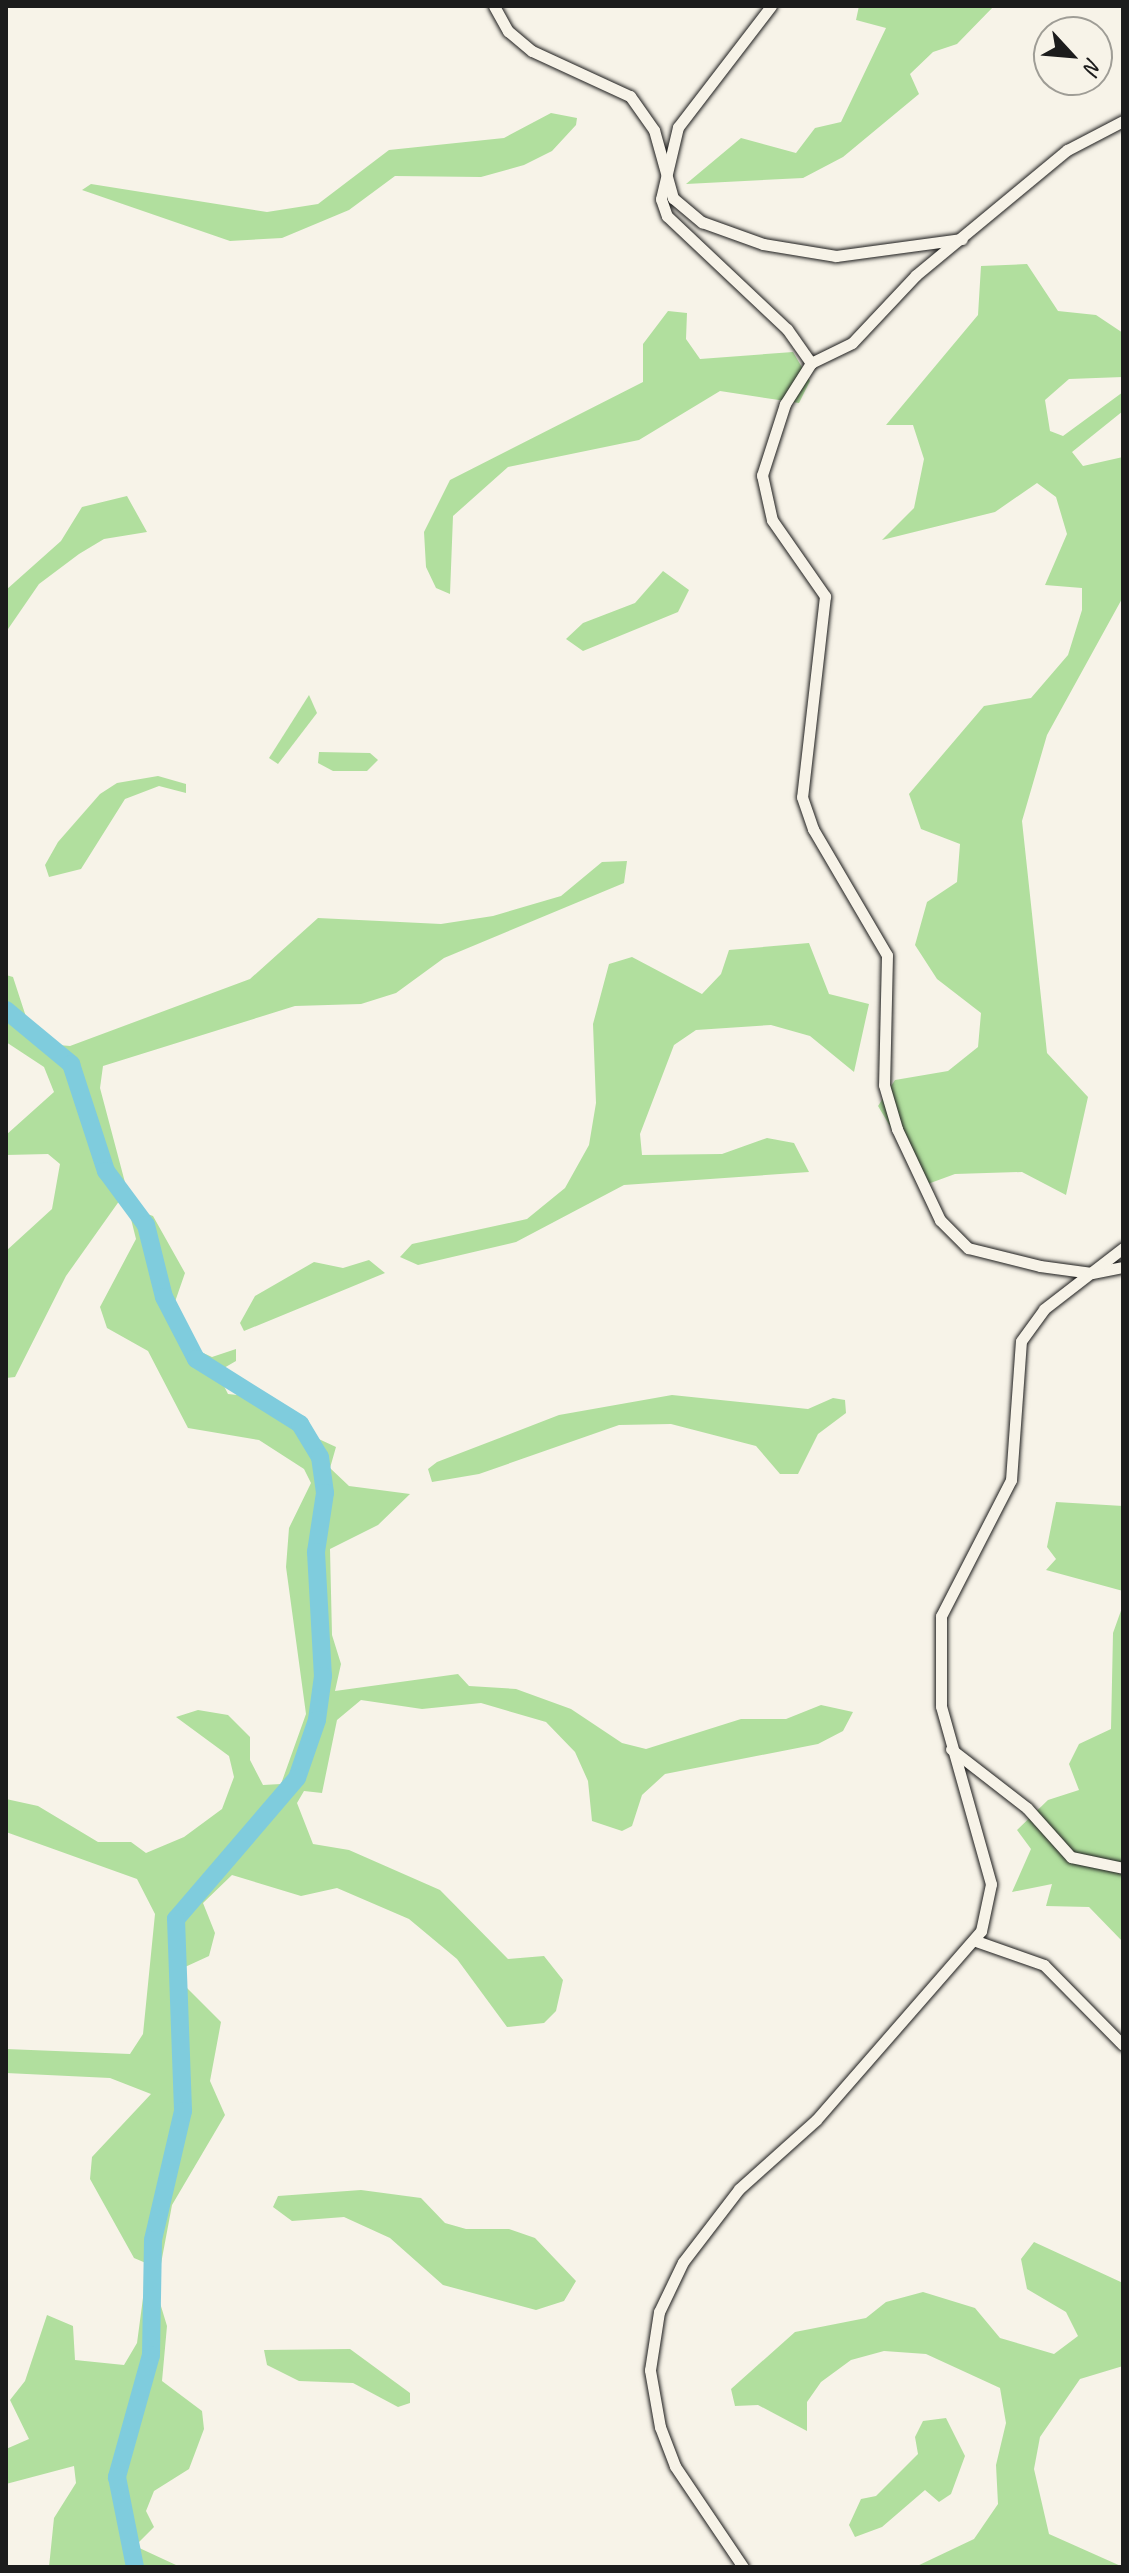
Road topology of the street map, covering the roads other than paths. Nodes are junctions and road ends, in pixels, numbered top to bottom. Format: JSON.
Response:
{"nodes":[{"id":1,"x":494,"y":6,"type":"edge"},
{"id":2,"x":771,"y":6,"type":"edge"},
{"id":3,"x":1123,"y":121,"type":"edge"},
{"id":4,"x":666,"y":169,"type":"junction"},
{"id":5,"x":966,"y":238,"type":"junction"},
{"id":6,"x":811,"y":363,"type":"junction"},
{"id":7,"x":1123,"y":1248,"type":"edge"},
{"id":8,"x":1123,"y":1267,"type":"edge"},
{"id":9,"x":1092,"y":1273,"type":"junction"},
{"id":10,"x":950,"y":1749,"type":"junction"},
{"id":11,"x":1123,"y":1868,"type":"edge"},
{"id":12,"x":976,"y":1941,"type":"junction"},
{"id":13,"x":1123,"y":2045,"type":"edge"},
{"id":14,"x":743,"y":2567,"type":"edge"}],
"edges":[{"from":1,"to":4,"type":"street"},
{"from":2,"to":4,"type":"street"},
{"from":3,"to":5,"type":"street"},
{"from":4,"to":5,"type":"street"},
{"from":4,"to":6,"type":"street"},
{"from":5,"to":6,"type":"street"},
{"from":6,"to":9,"type":"street"},
{"from":7,"to":9,"type":"street"},
{"from":8,"to":9,"type":"street"},
{"from":9,"to":10,"type":"street"},
{"from":10,"to":11,"type":"street"},
{"from":10,"to":12,"type":"street"},
{"from":12,"to":13,"type":"street"},
{"from":12,"to":14,"type":"street"}]}
